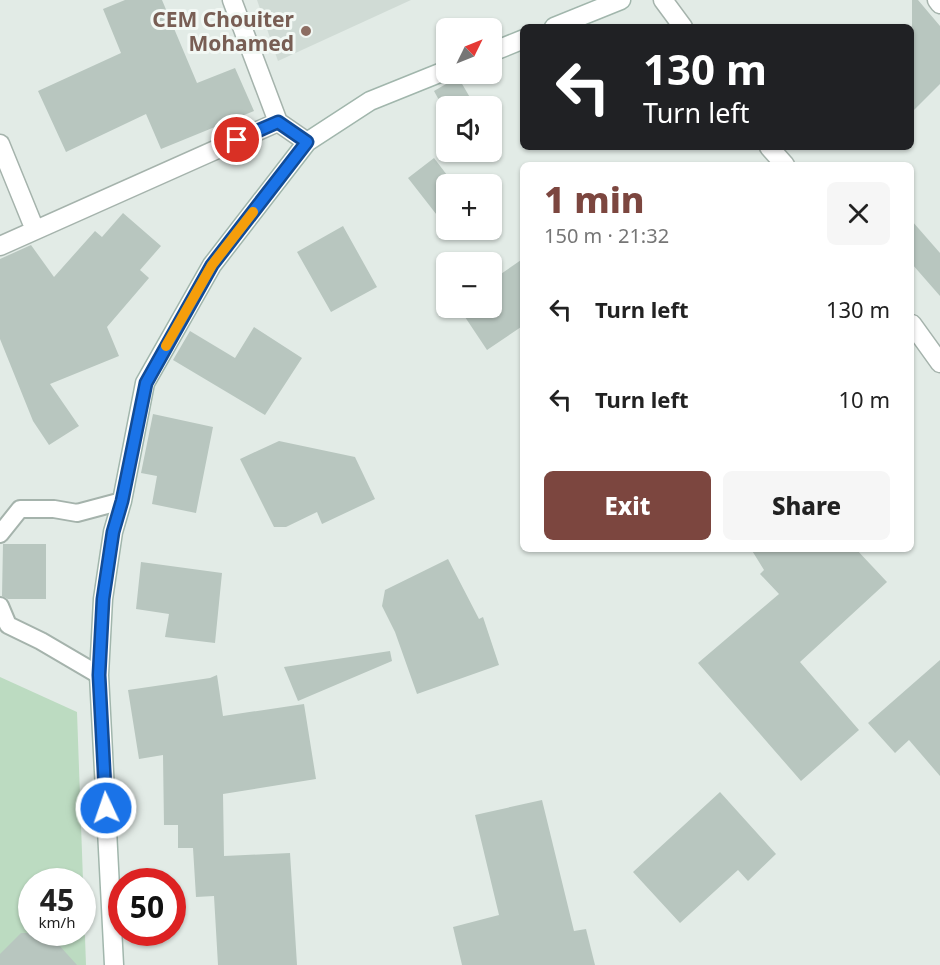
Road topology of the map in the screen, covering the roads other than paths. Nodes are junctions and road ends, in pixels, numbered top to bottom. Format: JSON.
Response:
{"nodes":[{"id":1,"x":232,"y":0,"type":"edge"},
{"id":2,"x":621,"y":0,"type":"edge"},
{"id":3,"x":663,"y":0,"type":"edge"},
{"id":4,"x":937,"y":0,"type":"edge"},
{"id":5,"x":940,"y":4,"type":"edge"},
{"id":6,"x":561,"y":24,"type":"edge"},
{"id":7,"x":681,"y":24,"type":"edge"},
{"id":8,"x":520,"y":41,"type":"edge"},
{"id":9,"x":502,"y":48,"type":"edge"},
{"id":10,"x":436,"y":74,"type":"edge"},
{"id":11,"x":278,"y":122,"type":"junction"},
{"id":12,"x":307,"y":142,"type":"junction"},
{"id":13,"x":0,"y":144,"type":"edge"},
{"id":14,"x":772,"y":150,"type":"edge"},
{"id":15,"x":782,"y":162,"type":"edge"},
{"id":16,"x":35,"y":230,"type":"junction"},
{"id":17,"x":0,"y":246,"type":"edge"},
{"id":18,"x":914,"y":327,"type":"edge"},
{"id":19,"x":940,"y":363,"type":"edge"},
{"id":20,"x":122,"y":501,"type":"junction"},
{"id":21,"x":0,"y":534,"type":"edge"},
{"id":22,"x":0,"y":606,"type":"edge"},
{"id":23,"x":99,"y":675,"type":"junction"},
{"id":24,"x":114,"y":965,"type":"edge"}],
"edges":[{"from":1,"to":11,"type":"main road"},
{"from":2,"to":6,"type":"main road"},
{"from":3,"to":7,"type":"main road"},
{"from":4,"to":5,"type":"main road"},
{"from":8,"to":9,"type":"main road"},
{"from":10,"to":12,"type":"main road"},
{"from":11,"to":12,"type":"main road"},
{"from":11,"to":16,"type":"main road"},
{"from":12,"to":20,"type":"main road"},
{"from":13,"to":16,"type":"main road"},
{"from":14,"to":15,"type":"main road"},
{"from":16,"to":17,"type":"main road"},
{"from":18,"to":19,"type":"main road"},
{"from":20,"to":21,"type":"lane"},
{"from":20,"to":23,"type":"main road"},
{"from":22,"to":23,"type":"lane"},
{"from":23,"to":24,"type":"main road"}]}
